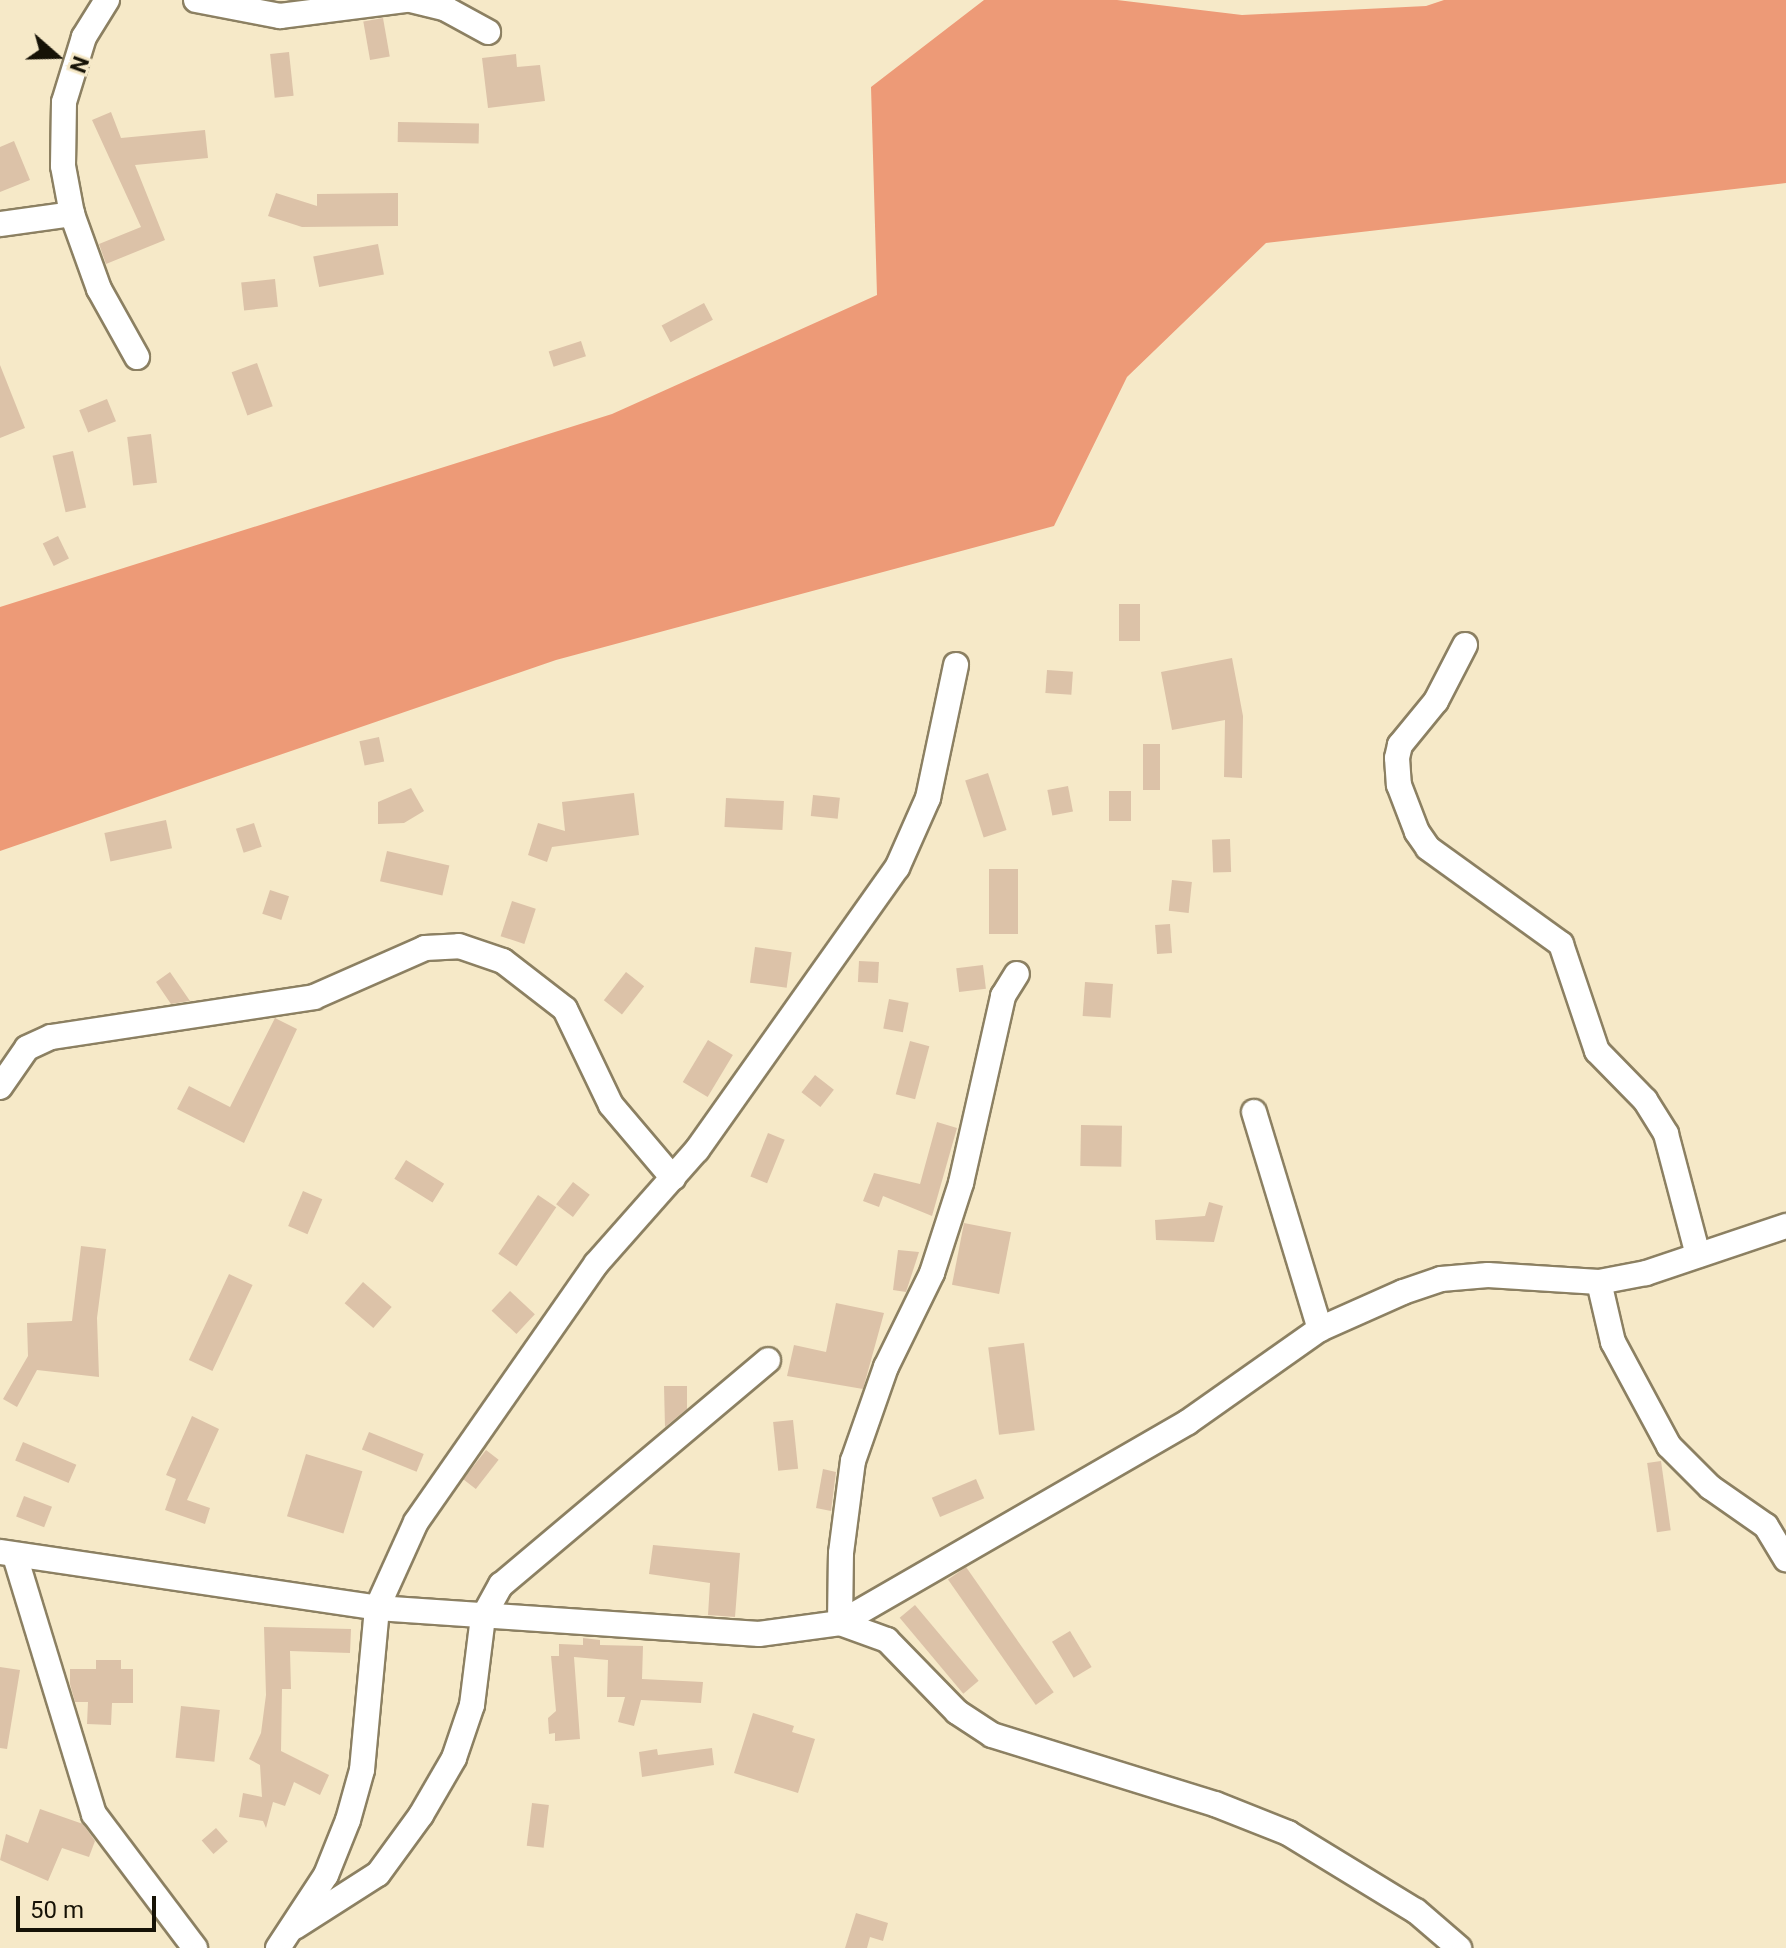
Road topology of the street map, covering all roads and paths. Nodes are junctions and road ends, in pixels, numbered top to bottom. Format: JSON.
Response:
{"nodes":[{"id":1,"x":107,"y":0,"type":"edge"},
{"id":2,"x":196,"y":0,"type":"edge"},
{"id":3,"x":409,"y":0,"type":"edge"},
{"id":4,"x":488,"y":32,"type":"dead end"},
{"id":5,"x":72,"y":214,"type":"junction"},
{"id":6,"x":0,"y":224,"type":"edge"},
{"id":7,"x":137,"y":357,"type":"dead end"},
{"id":8,"x":1465,"y":645,"type":"dead end"},
{"id":9,"x":956,"y":665,"type":"dead end"},
{"id":10,"x":1017,"y":974,"type":"dead end"},
{"id":11,"x":0,"y":1087,"type":"edge"},
{"id":12,"x":1254,"y":1112,"type":"dead end"},
{"id":13,"x":673,"y":1178,"type":"junction"},
{"id":14,"x":1786,"y":1226,"type":"edge"},
{"id":15,"x":1698,"y":1255,"type":"junction"},
{"id":16,"x":1599,"y":1282,"type":"junction"},
{"id":17,"x":1320,"y":1329,"type":"junction"},
{"id":18,"x":768,"y":1360,"type":"dead end"},
{"id":19,"x":7,"y":1554,"type":"edge"},
{"id":20,"x":1786,"y":1559,"type":"edge"},
{"id":21,"x":377,"y":1608,"type":"junction"},
{"id":22,"x":483,"y":1617,"type":"junction"},
{"id":23,"x":840,"y":1623,"type":"junction"},
{"id":24,"x":284,"y":1939,"type":"edge"},
{"id":25,"x":195,"y":1948,"type":"edge"},
{"id":26,"x":1459,"y":1948,"type":"edge"}],
"edges":[{"from":1,"to":5,"type":"street"},
{"from":2,"to":3,"type":"street"},
{"from":3,"to":4,"type":"street"},
{"from":5,"to":6,"type":"street"},
{"from":5,"to":7,"type":"street"},
{"from":8,"to":15,"type":"street"},
{"from":9,"to":13,"type":"street"},
{"from":10,"to":23,"type":"street"},
{"from":11,"to":13,"type":"street"},
{"from":12,"to":17,"type":"street"},
{"from":13,"to":21,"type":"street"},
{"from":14,"to":15,"type":"street"},
{"from":15,"to":16,"type":"street"},
{"from":16,"to":17,"type":"street"},
{"from":16,"to":20,"type":"street"},
{"from":17,"to":23,"type":"street"},
{"from":18,"to":22,"type":"street"},
{"from":19,"to":21,"type":"street"},
{"from":19,"to":25,"type":"street"},
{"from":21,"to":22,"type":"street"},
{"from":21,"to":24,"type":"street"},
{"from":22,"to":23,"type":"street"},
{"from":22,"to":24,"type":"street"},
{"from":23,"to":26,"type":"street"}]}
